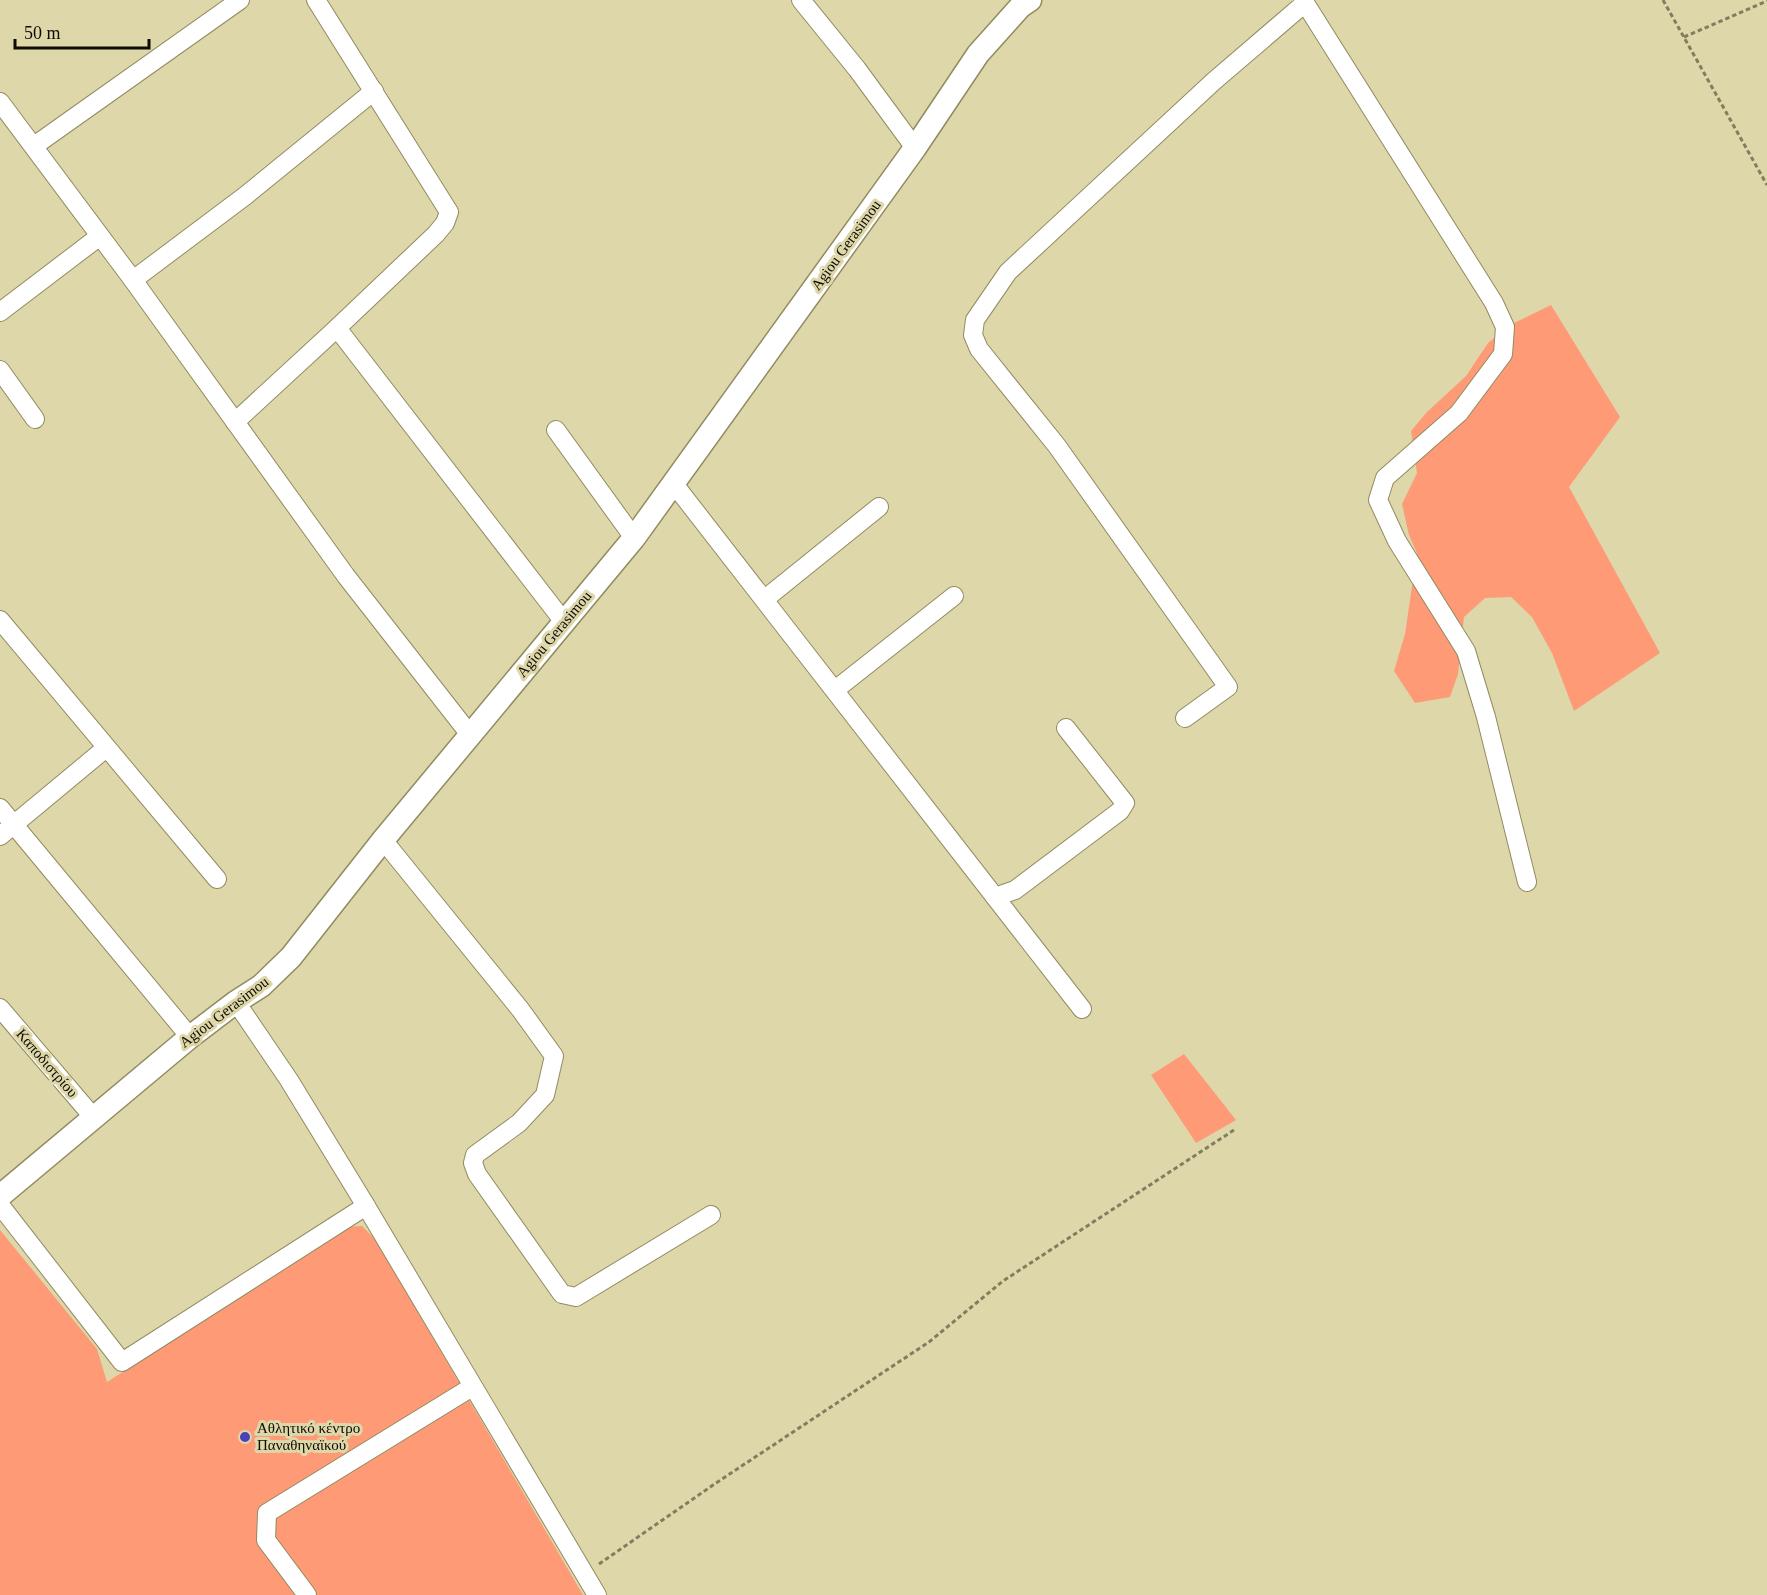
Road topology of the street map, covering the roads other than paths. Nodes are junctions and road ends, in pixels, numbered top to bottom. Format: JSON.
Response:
{"nodes":[{"id":1,"x":240,"y":0,"type":"edge"},
{"id":2,"x":316,"y":0,"type":"edge"},
{"id":3,"x":801,"y":0,"type":"edge"},
{"id":4,"x":1030,"y":0,"type":"edge"},
{"id":5,"x":1304,"y":2,"type":"edge"},
{"id":6,"x":374,"y":91,"type":"junction"},
{"id":7,"x":0,"y":102,"type":"edge"},
{"id":8,"x":34,"y":146,"type":"junction"},
{"id":9,"x":915,"y":148,"type":"junction"},
{"id":10,"x":100,"y":236,"type":"junction"},
{"id":11,"x":133,"y":280,"type":"junction"},
{"id":12,"x":0,"y":312,"type":"edge"},
{"id":13,"x":337,"y":328,"type":"junction"},
{"id":14,"x":0,"y":370,"type":"edge"},
{"id":15,"x":35,"y":418,"type":"dead end"},
{"id":16,"x":235,"y":422,"type":"junction"},
{"id":17,"x":556,"y":430,"type":"dead end"},
{"id":18,"x":674,"y":484,"type":"junction"},
{"id":19,"x":879,"y":507,"type":"dead end"},
{"id":20,"x":634,"y":538,"type":"junction"},
{"id":21,"x":954,"y":596,"type":"dead end"},
{"id":22,"x":765,"y":599,"type":"junction"},
{"id":23,"x":0,"y":620,"type":"edge"},
{"id":24,"x":564,"y":622,"type":"junction"},
{"id":25,"x":835,"y":690,"type":"junction"},
{"id":26,"x":1185,"y":718,"type":"dead end"},
{"id":27,"x":1066,"y":728,"type":"dead end"},
{"id":28,"x":471,"y":736,"type":"junction"},
{"id":29,"x":106,"y":748,"type":"junction"},
{"id":30,"x":0,"y":808,"type":"edge"},
{"id":31,"x":7,"y":830,"type":"edge"},
{"id":32,"x":383,"y":840,"type":"junction"},
{"id":33,"x":217,"y":879,"type":"dead end"},
{"id":34,"x":1527,"y":882,"type":"dead end"},
{"id":35,"x":995,"y":897,"type":"junction"},
{"id":36,"x":236,"y":1002,"type":"junction"},
{"id":37,"x":0,"y":1008,"type":"edge"},
{"id":38,"x":1082,"y":1009,"type":"dead end"},
{"id":39,"x":190,"y":1037,"type":"junction"},
{"id":40,"x":94,"y":1118,"type":"junction"},
{"id":41,"x":0,"y":1196,"type":"edge"},
{"id":42,"x":0,"y":1206,"type":"edge"},
{"id":43,"x":366,"y":1206,"type":"junction"},
{"id":44,"x":711,"y":1215,"type":"dead end"},
{"id":45,"x":472,"y":1387,"type":"junction"},
{"id":46,"x":307,"y":1595,"type":"edge"},
{"id":47,"x":597,"y":1595,"type":"edge"}],
"edges":[{"from":1,"to":8,"type":"street"},
{"from":2,"to":6,"type":"street"},
{"from":3,"to":9,"type":"street"},
{"from":4,"to":9,"type":"street","name":"Agiou Gerasimou"},
{"from":5,"to":26,"type":"street"},
{"from":5,"to":34,"type":"street"},
{"from":6,"to":11,"type":"street"},
{"from":6,"to":13,"type":"street"},
{"from":7,"to":8,"type":"street"},
{"from":8,"to":10,"type":"street"},
{"from":9,"to":18,"type":"street","name":"Agiou Gerasimou"},
{"from":10,"to":11,"type":"street"},
{"from":10,"to":12,"type":"street"},
{"from":11,"to":16,"type":"street"},
{"from":13,"to":16,"type":"street"},
{"from":13,"to":24,"type":"street"},
{"from":14,"to":15,"type":"street"},
{"from":16,"to":28,"type":"street"},
{"from":17,"to":20,"type":"street"},
{"from":18,"to":20,"type":"street","name":"Agiou Gerasimou"},
{"from":18,"to":22,"type":"street"},
{"from":19,"to":22,"type":"street"},
{"from":20,"to":24,"type":"street","name":"Agiou Gerasimou"},
{"from":21,"to":25,"type":"street"},
{"from":22,"to":25,"type":"street"},
{"from":23,"to":29,"type":"street"},
{"from":24,"to":28,"type":"street","name":"Agiou Gerasimou"},
{"from":25,"to":35,"type":"street"},
{"from":27,"to":35,"type":"street"},
{"from":28,"to":32,"type":"street","name":"Agiou Gerasimou"},
{"from":29,"to":31,"type":"street"},
{"from":29,"to":33,"type":"street"},
{"from":30,"to":31,"type":"street"},
{"from":31,"to":39,"type":"street"},
{"from":32,"to":36,"type":"street","name":"Agiou Gerasimou"},
{"from":32,"to":44,"type":"street"},
{"from":35,"to":38,"type":"street"},
{"from":36,"to":39,"type":"street","name":"Agiou Gerasimou"},
{"from":36,"to":43,"type":"street"},
{"from":37,"to":40,"type":"street","name":"Καποδιστρίου"},
{"from":39,"to":40,"type":"street","name":"Agiou Gerasimou"},
{"from":40,"to":41,"type":"street","name":"Agiou Gerasimou"},
{"from":42,"to":43,"type":"street"},
{"from":43,"to":45,"type":"street"},
{"from":45,"to":46,"type":"street"},
{"from":45,"to":47,"type":"street"}]}
